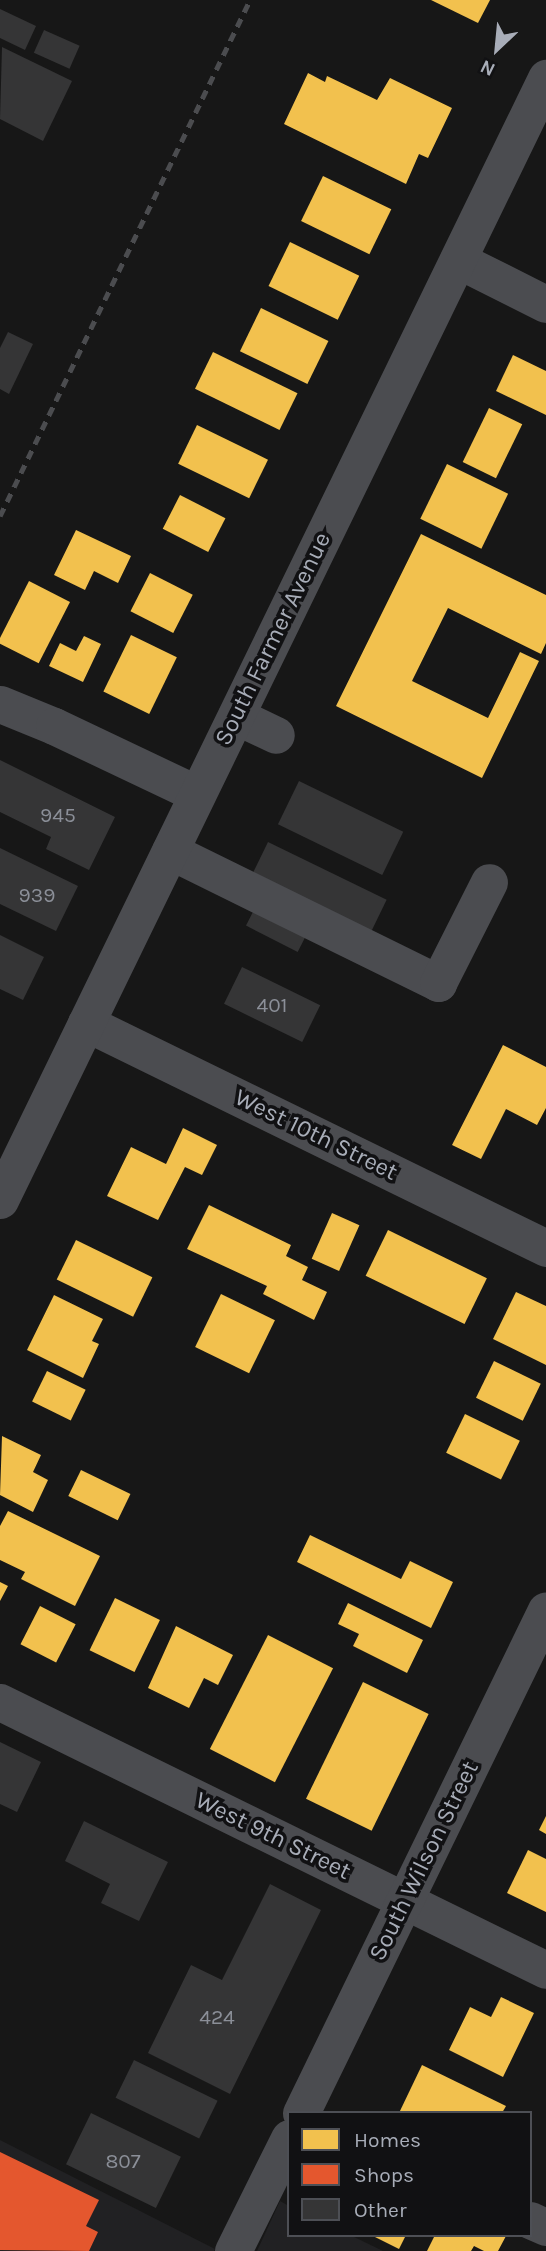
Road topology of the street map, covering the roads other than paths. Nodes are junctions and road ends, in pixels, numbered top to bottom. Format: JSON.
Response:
{"nodes":[{"id":1,"x":546,"y":78,"type":"edge"},
{"id":2,"x":458,"y":260,"type":"junction"},
{"id":3,"x":546,"y":304,"type":"edge"},
{"id":4,"x":0,"y":704,"type":"edge"},
{"id":5,"x":236,"y":716,"type":"junction"},
{"id":6,"x":276,"y":735,"type":"dead end"},
{"id":7,"x":197,"y":794,"type":"junction"},
{"id":8,"x":170,"y":851,"type":"junction"},
{"id":9,"x":489,"y":882,"type":"dead end"},
{"id":10,"x":86,"y":1023,"type":"junction"},
{"id":11,"x":0,"y":1200,"type":"edge"},
{"id":12,"x":546,"y":1248,"type":"edge"},
{"id":13,"x":546,"y":1610,"type":"edge"},
{"id":14,"x":0,"y":1702,"type":"edge"},
{"id":15,"x":405,"y":1901,"type":"junction"},
{"id":16,"x":546,"y":1970,"type":"edge"},
{"id":17,"x":304,"y":2111,"type":"edge"},
{"id":18,"x":287,"y":2145,"type":"edge"},
{"id":19,"x":233,"y":2251,"type":"edge"}],
"edges":[{"from":1,"to":2,"type":"street","name":"South Farmer Avenue"},
{"from":2,"to":3,"type":"street"},
{"from":2,"to":5,"type":"street","name":"South Farmer Avenue"},
{"from":4,"to":7,"type":"street"},
{"from":5,"to":6,"type":"street"},
{"from":5,"to":7,"type":"street","name":"South Farmer Avenue"},
{"from":7,"to":8,"type":"street","name":"South Farmer Avenue"},
{"from":8,"to":9,"type":"street"},
{"from":8,"to":10,"type":"street","name":"South Farmer Avenue"},
{"from":10,"to":11,"type":"street","name":"South Farmer Avenue"},
{"from":10,"to":12,"type":"street","name":"West 10th Street"},
{"from":13,"to":15,"type":"street","name":"South Wilson Street"},
{"from":14,"to":15,"type":"street","name":"West 9th Street"},
{"from":15,"to":16,"type":"street","name":"West 9th Street"},
{"from":15,"to":17,"type":"street","name":"South Wilson Street"},
{"from":18,"to":19,"type":"street","name":"South Wilson Street"}]}
